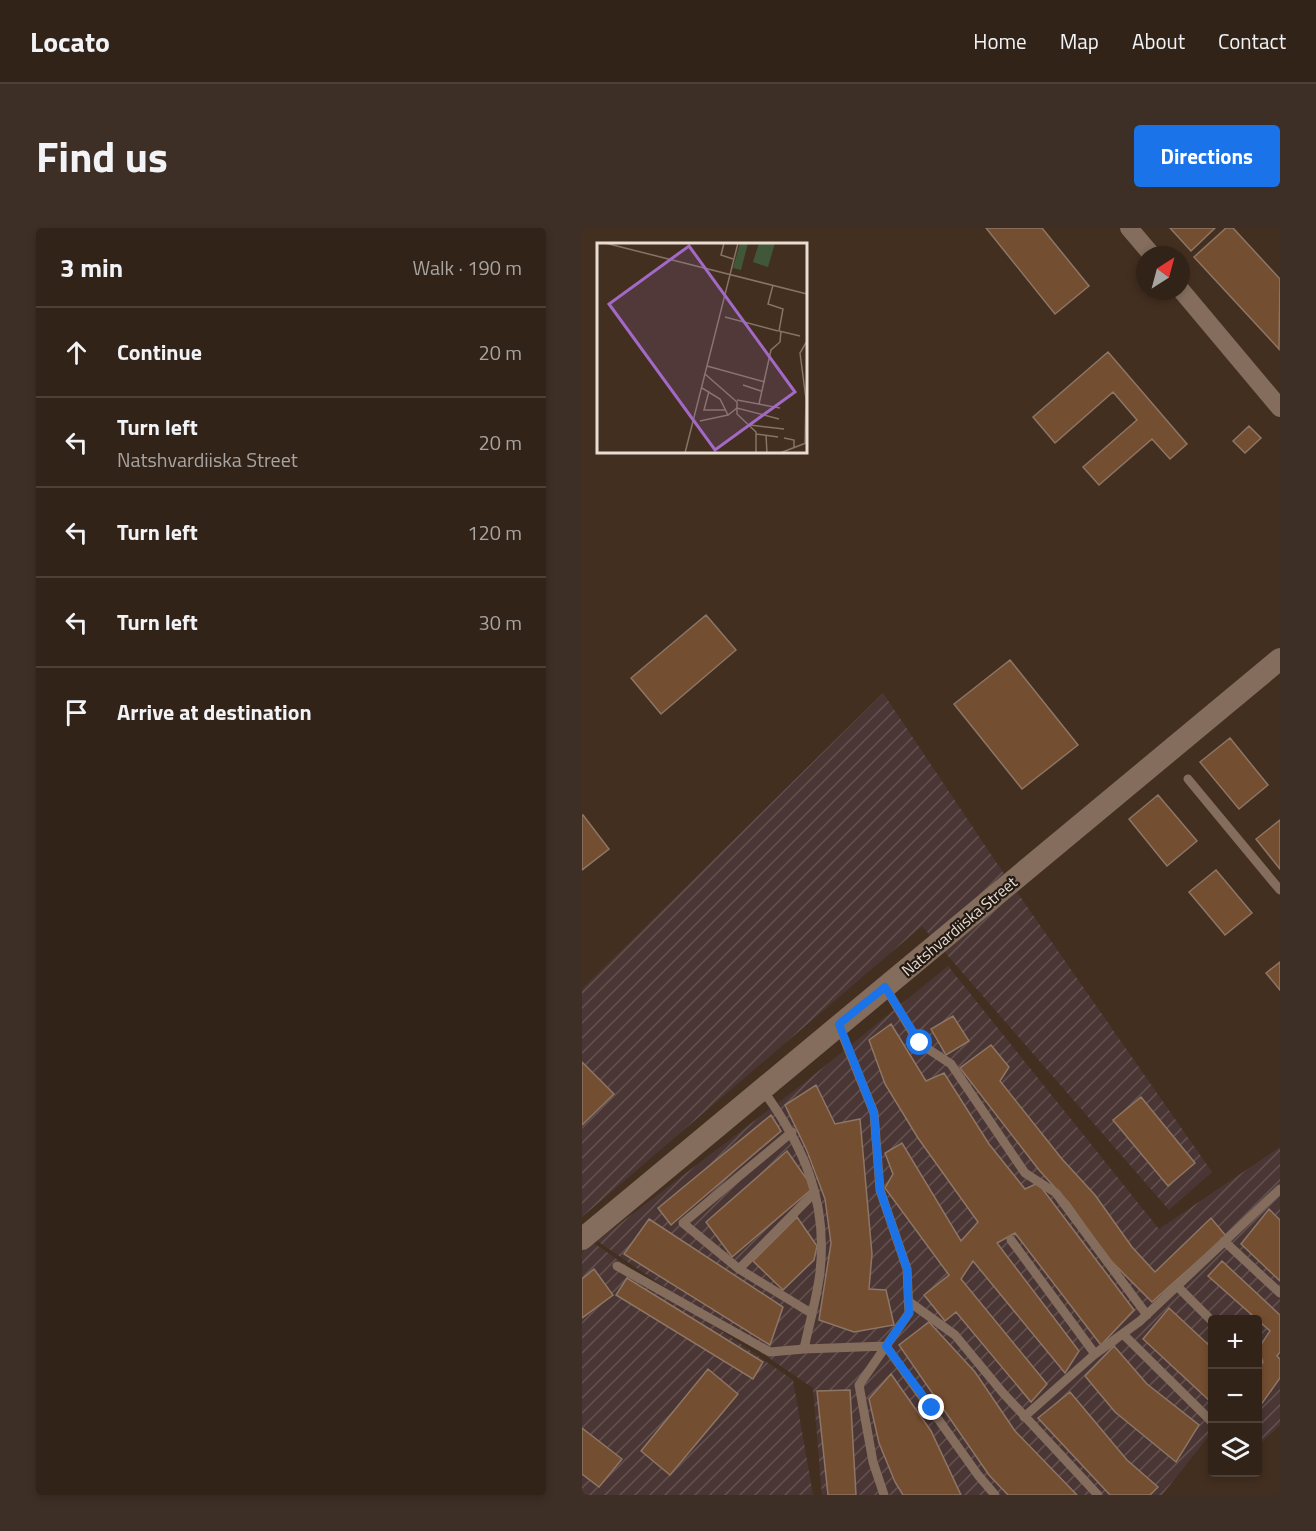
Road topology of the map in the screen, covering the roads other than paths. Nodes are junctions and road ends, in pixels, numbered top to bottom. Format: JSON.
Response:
{"nodes":[{"id":1,"x":1129,"y":228,"type":"edge"},
{"id":2,"x":1144,"y":246,"type":"edge"},
{"id":3,"x":1189,"y":300,"type":"edge"},
{"id":4,"x":1280,"y":408,"type":"edge"},
{"id":5,"x":1280,"y":659,"type":"edge"},
{"id":6,"x":1188,"y":779,"type":"dead end"},
{"id":7,"x":1280,"y":890,"type":"edge"},
{"id":8,"x":885,"y":987,"type":"junction"},
{"id":9,"x":839,"y":1024,"type":"junction"},
{"id":10,"x":762,"y":1089,"type":"junction"},
{"id":11,"x":792,"y":1132,"type":"junction"},
{"id":12,"x":815,"y":1192,"type":"junction"},
{"id":13,"x":1279,"y":1192,"type":"edge"},
{"id":14,"x":582,"y":1239,"type":"edge"},
{"id":15,"x":1011,"y":1240,"type":"dead end"},
{"id":16,"x":1224,"y":1240,"type":"junction"},
{"id":17,"x":617,"y":1266,"type":"dead end"},
{"id":18,"x":739,"y":1269,"type":"junction"},
{"id":19,"x":1177,"y":1286,"type":"junction"},
{"id":20,"x":1280,"y":1293,"type":"edge"},
{"id":21,"x":908,"y":1301,"type":"junction"},
{"id":22,"x":811,"y":1313,"type":"junction"},
{"id":23,"x":1148,"y":1315,"type":"junction"},
{"id":24,"x":1208,"y":1317,"type":"edge"},
{"id":25,"x":1123,"y":1334,"type":"junction"},
{"id":26,"x":886,"y":1346,"type":"junction"},
{"id":27,"x":804,"y":1349,"type":"junction"},
{"id":28,"x":1095,"y":1354,"type":"junction"},
{"id":29,"x":1024,"y":1417,"type":"junction"},
{"id":30,"x":1208,"y":1418,"type":"edge"},
{"id":31,"x":884,"y":1495,"type":"edge"},
{"id":32,"x":995,"y":1495,"type":"edge"},
{"id":33,"x":1098,"y":1495,"type":"edge"}],
"edges":[{"from":1,"to":2,"type":"street"},
{"from":3,"to":4,"type":"street"},
{"from":5,"to":8,"type":"street","name":"Natshvardiiska Street"},
{"from":6,"to":7,"type":"lane"},
{"from":8,"to":9,"type":"street","name":"Natshvardiiska Street"},
{"from":8,"to":23,"type":"lane"},
{"from":9,"to":10,"type":"street","name":"Natshvardiiska Street"},
{"from":9,"to":21,"type":"lane"},
{"from":10,"to":11,"type":"lane"},
{"from":10,"to":14,"type":"street","name":"Natshvardiiska Street"},
{"from":11,"to":12,"type":"lane"},
{"from":11,"to":18,"type":"lane"},
{"from":12,"to":18,"type":"lane"},
{"from":12,"to":22,"type":"lane"},
{"from":13,"to":16,"type":"lane"},
{"from":15,"to":28,"type":"lane"},
{"from":16,"to":19,"type":"lane"},
{"from":16,"to":20,"type":"lane"},
{"from":17,"to":27,"type":"lane"},
{"from":18,"to":22,"type":"lane"},
{"from":19,"to":23,"type":"lane"},
{"from":19,"to":24,"type":"lane"},
{"from":21,"to":26,"type":"lane"},
{"from":21,"to":29,"type":"lane"},
{"from":22,"to":27,"type":"lane"},
{"from":23,"to":25,"type":"lane"},
{"from":25,"to":28,"type":"lane"},
{"from":25,"to":30,"type":"lane"},
{"from":26,"to":27,"type":"lane"},
{"from":26,"to":31,"type":"lane"},
{"from":26,"to":32,"type":"lane"},
{"from":28,"to":29,"type":"lane"},
{"from":29,"to":33,"type":"lane"}]}
